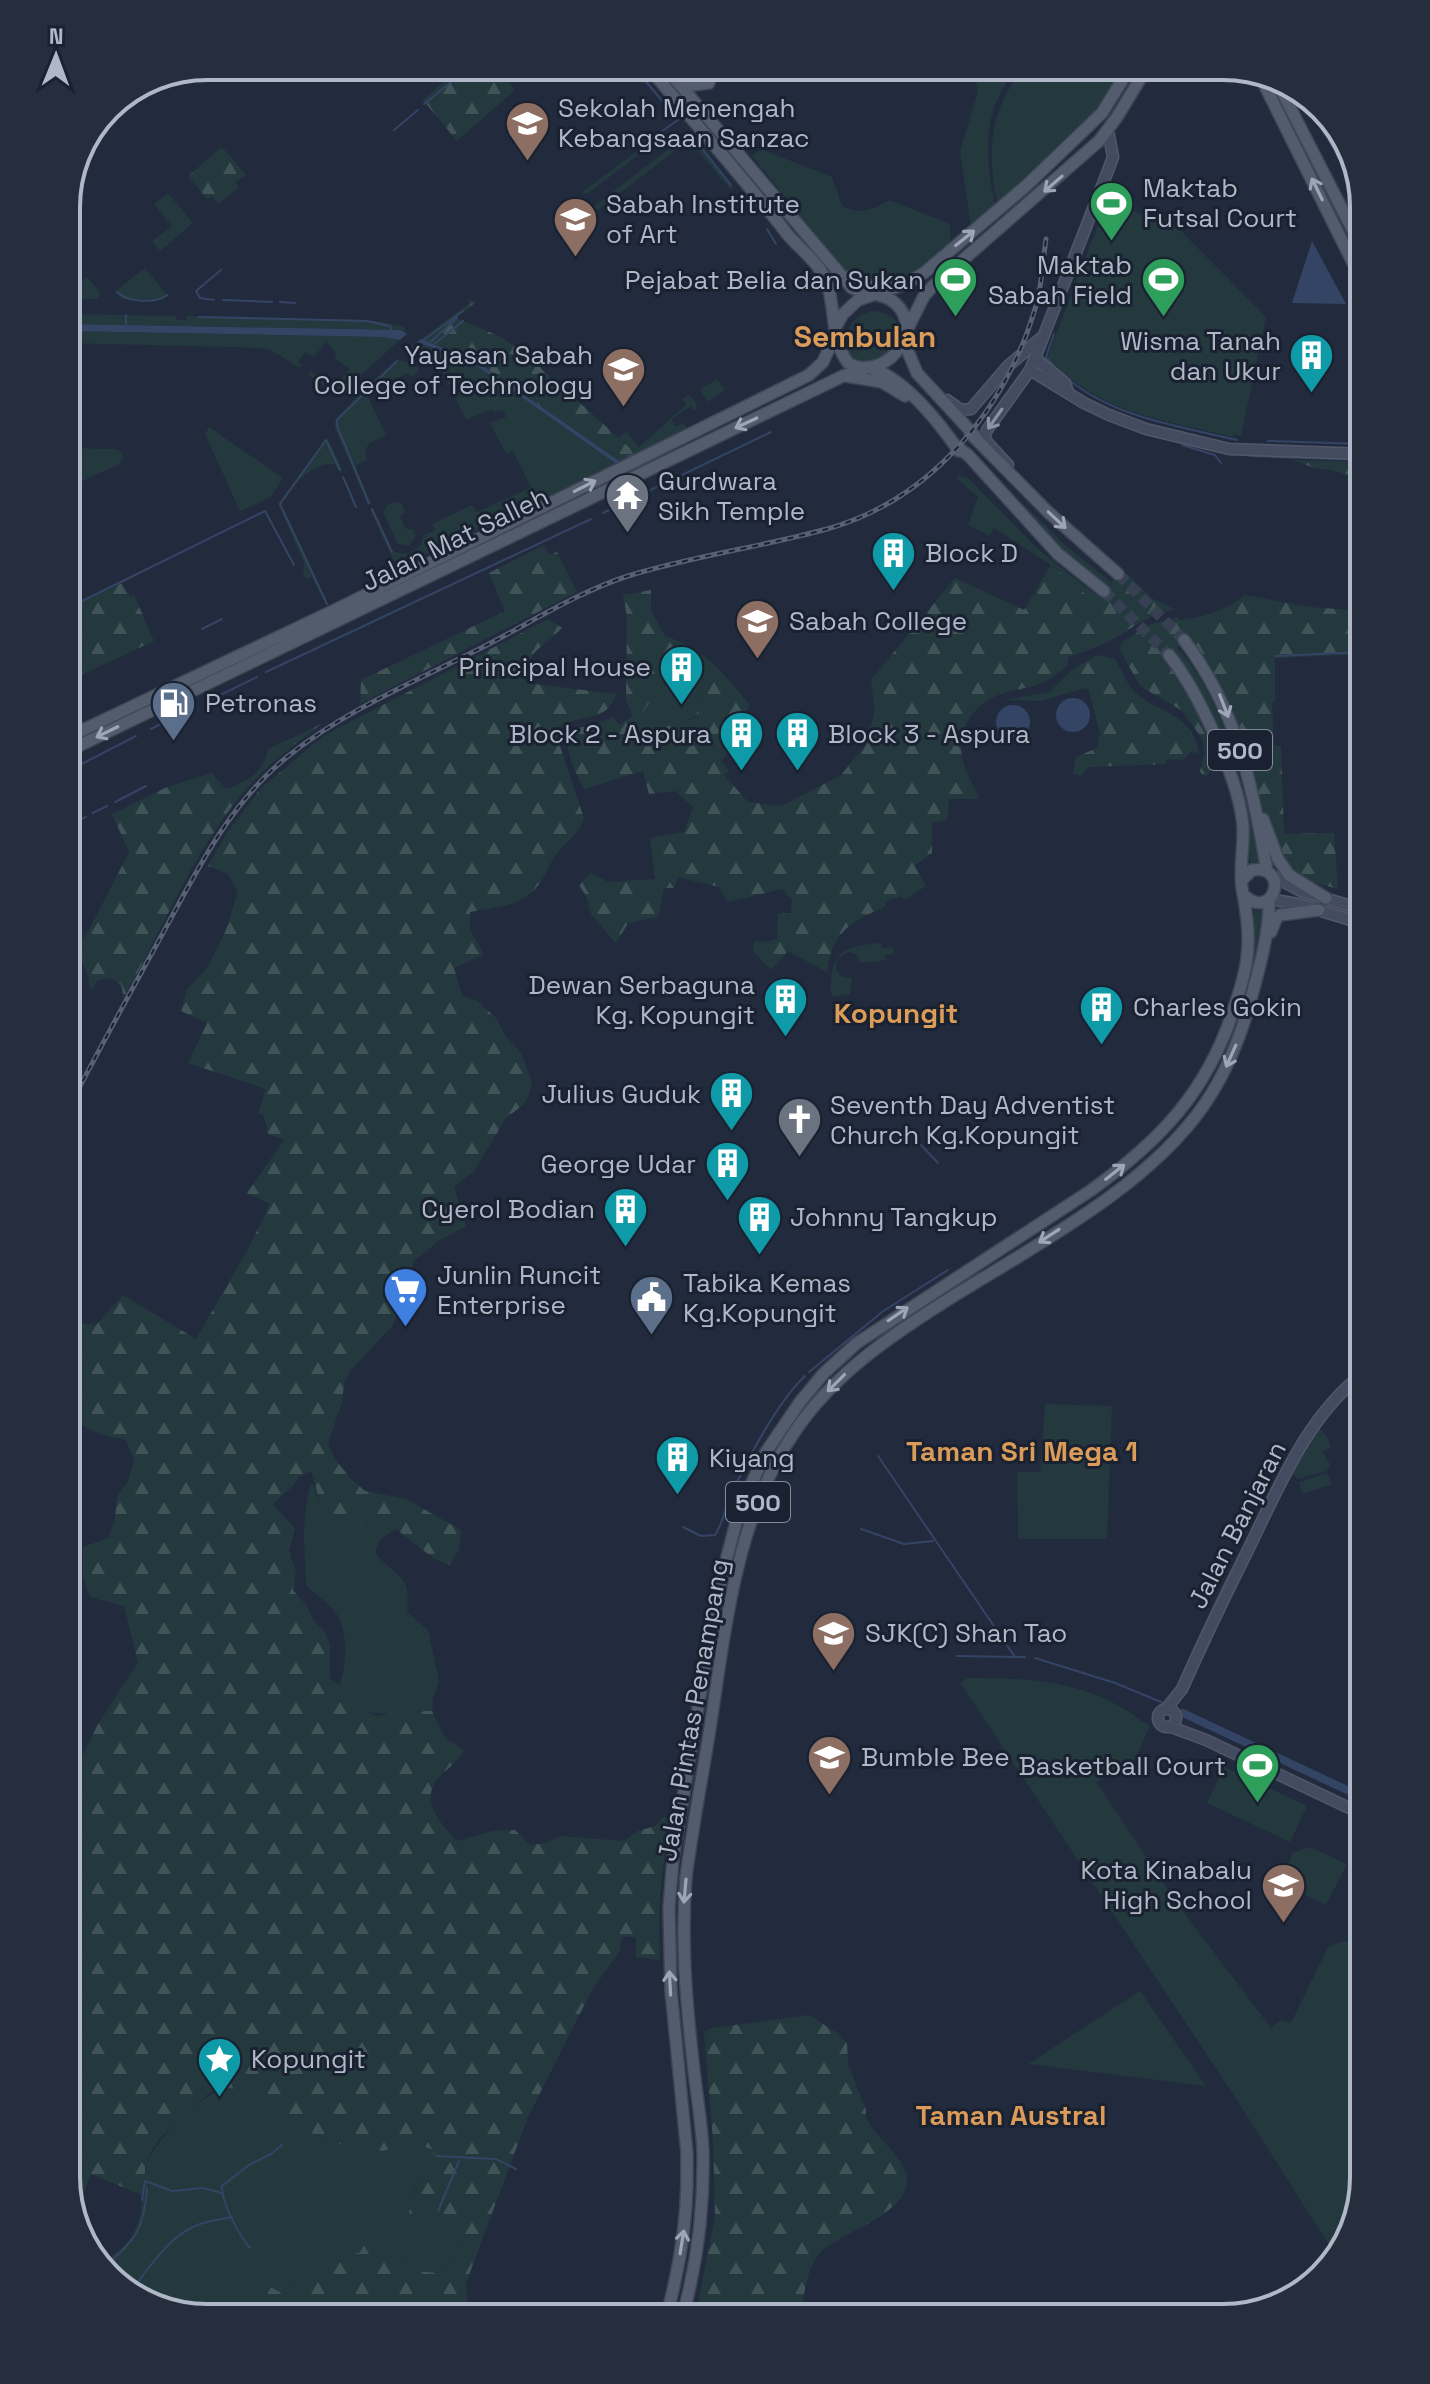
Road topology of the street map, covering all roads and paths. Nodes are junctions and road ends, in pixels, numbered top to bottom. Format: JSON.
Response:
{"nodes":[{"id":1,"x":662,"y":80,"type":"edge"},
{"id":2,"x":675,"y":80,"type":"edge"},
{"id":3,"x":680,"y":80,"type":"edge"},
{"id":4,"x":1123,"y":80,"type":"edge"},
{"id":5,"x":1139,"y":80,"type":"edge"},
{"id":6,"x":709,"y":83,"type":"dead end"},
{"id":7,"x":1266,"y":88,"type":"edge"},
{"id":8,"x":671,"y":95,"type":"junction"},
{"id":9,"x":1284,"y":96,"type":"edge"},
{"id":10,"x":690,"y":98,"type":"junction"},
{"id":11,"x":1108,"y":130,"type":"junction"},
{"id":12,"x":706,"y":133,"type":"junction"},
{"id":13,"x":1350,"y":225,"type":"edge"},
{"id":14,"x":792,"y":240,"type":"junction"},
{"id":15,"x":1350,"y":257,"type":"edge"},
{"id":16,"x":827,"y":258,"type":"junction"},
{"id":17,"x":905,"y":284,"type":"junction"},
{"id":18,"x":877,"y":295,"type":"junction"},
{"id":19,"x":834,"y":332,"type":"junction"},
{"id":20,"x":905,"y":336,"type":"junction"},
{"id":21,"x":1043,"y":337,"type":"junction"},
{"id":22,"x":1035,"y":358,"type":"junction"},
{"id":23,"x":1012,"y":362,"type":"junction"},
{"id":24,"x":867,"y":368,"type":"junction"},
{"id":25,"x":1030,"y":370,"type":"junction"},
{"id":26,"x":843,"y":376,"type":"junction"},
{"id":27,"x":1068,"y":392,"type":"junction"},
{"id":28,"x":936,"y":396,"type":"junction"},
{"id":29,"x":924,"y":410,"type":"junction"},
{"id":30,"x":970,"y":433,"type":"junction"},
{"id":31,"x":1350,"y":453,"type":"edge"},
{"id":32,"x":1009,"y":467,"type":"junction"},
{"id":33,"x":1020,"y":484,"type":"junction"},
{"id":34,"x":1118,"y":574,"type":"tunnel mouth"},
{"id":35,"x":1104,"y":591,"type":"tunnel mouth"},
{"id":36,"x":1184,"y":640,"type":"tunnel mouth"},
{"id":37,"x":1169,"y":655,"type":"tunnel mouth"},
{"id":38,"x":80,"y":731,"type":"edge"},
{"id":39,"x":80,"y":745,"type":"edge"},
{"id":40,"x":1231,"y":783,"type":"junction"},
{"id":41,"x":1258,"y":812,"type":"junction"},
{"id":42,"x":1269,"y":873,"type":"junction"},
{"id":43,"x":1242,"y":881,"type":"junction"},
{"id":44,"x":1245,"y":896,"type":"junction"},
{"id":45,"x":1326,"y":898,"type":"junction"},
{"id":46,"x":1269,"y":899,"type":"junction"},
{"id":47,"x":1350,"y":905,"type":"edge"},
{"id":48,"x":1319,"y":910,"type":"junction"},
{"id":49,"x":1350,"y":920,"type":"edge"},
{"id":50,"x":1241,"y":982,"type":"junction"},
{"id":51,"x":1255,"y":986,"type":"junction"},
{"id":52,"x":1009,"y":1243,"type":"junction"},
{"id":53,"x":1018,"y":1256,"type":"junction"},
{"id":54,"x":1350,"y":1386,"type":"edge"},
{"id":55,"x":1350,"y":1808,"type":"edge"},
{"id":56,"x":691,"y":1839,"type":"junction"},
{"id":57,"x":673,"y":1859,"type":"junction"},
{"id":58,"x":670,"y":2304,"type":"edge"},
{"id":59,"x":685,"y":2304,"type":"edge"}],
"edges":[{"from":1,"to":8,"type":"main road"},
{"from":2,"to":10,"type":"main road"},
{"from":3,"to":6,"type":"main road"},
{"from":17,"to":4,"type":"main road","one_way":true},
{"from":5,"to":11,"type":"main road"},
{"from":15,"to":7,"type":"main road","one_way":true},
{"from":8,"to":10,"type":"main road"},
{"from":8,"to":12,"type":"main road"},
{"from":9,"to":13,"type":"main road"},
{"from":10,"to":12,"type":"main road"},
{"from":10,"to":16,"type":"main road"},
{"from":11,"to":20,"type":"main road","one_way":true},
{"from":11,"to":21,"type":"street"},
{"from":12,"to":14,"type":"main road"},
{"from":14,"to":16,"type":"main road"},
{"from":14,"to":19,"type":"main road"},
{"from":16,"to":17,"type":"main road"},
{"from":16,"to":18,"type":"main road"},
{"from":17,"to":18,"type":"main road"},
{"from":18,"to":19,"type":"main road"},
{"from":18,"to":20,"type":"main road"},
{"from":19,"to":24,"type":"main road"},
{"from":38,"to":19,"type":"main road","name":"Jalan Mat Salleh","one_way":true},
{"from":20,"to":24,"type":"main road"},
{"from":20,"to":28,"type":"main road"},
{"from":21,"to":22,"type":"street"},
{"from":21,"to":23,"type":"street"},
{"from":22,"to":23,"type":"street"},
{"from":22,"to":25,"type":"street"},
{"from":22,"to":27,"type":"street"},
{"from":23,"to":28,"type":"street"},
{"from":24,"to":26,"type":"main road","name":"Jalan Mat Salleh"},
{"from":24,"to":29,"type":"main road"},
{"from":25,"to":27,"type":"street"},
{"from":25,"to":32,"type":"street","one_way":true},
{"from":26,"to":29,"type":"main road"},
{"from":26,"to":39,"type":"main road","name":"Jalan Mat Salleh","one_way":true},
{"from":27,"to":31,"type":"street"},
{"from":28,"to":30,"type":"main road"},
{"from":29,"to":35,"type":"main road"},
{"from":30,"to":32,"type":"main road"},
{"from":30,"to":33,"type":"main road"},
{"from":32,"to":33,"type":"main road"},
{"from":33,"to":34,"type":"main road","one_way":true},
{"from":36,"to":41,"type":"main road","number":"500","one_way":true},
{"from":37,"to":40,"type":"main road","name":"Jalan Pintas Penampang","number":"500"},
{"from":40,"to":43,"type":"main road","name":"Jalan Pintas Penampang","number":"500"},
{"from":40,"to":50,"type":"main road","name":"Jalan Pintas Penampang","number":"500"},
{"from":41,"to":42,"type":"main road","number":"500"},
{"from":41,"to":45,"type":"main road"},
{"from":42,"to":43,"type":"main road"},
{"from":42,"to":45,"type":"street"},
{"from":42,"to":46,"type":"main road","number":"500"},
{"from":43,"to":44,"type":"main road","number":"500"},
{"from":44,"to":46,"type":"main road"},
{"from":44,"to":50,"type":"main road","name":"Jalan Pintas Penampang","number":"500"},
{"from":45,"to":47,"type":"street"},
{"from":46,"to":48,"type":"street"},
{"from":46,"to":51,"type":"main road","name":"Jalan Pintas Penampang","number":"500"},
{"from":48,"to":49,"type":"street"},
{"from":48,"to":51,"type":"main road"},
{"from":52,"to":50,"type":"main road","name":"Jalan Pintas Penampang","number":"500","one_way":true},
{"from":51,"to":53,"type":"main road","name":"Jalan Pintas Penampang","number":"500","one_way":true},
{"from":52,"to":53,"type":"main road"},
{"from":57,"to":52,"type":"main road","name":"Jalan Pintas Penampang","number":"500","one_way":true},
{"from":53,"to":56,"type":"main road","name":"Jalan Pintas Penampang","number":"500","one_way":true},
{"from":54,"to":55,"type":"street","name":"Jalan Banjaran"},
{"from":56,"to":57,"type":"main road"},
{"from":56,"to":59,"type":"main road","name":"Jalan Pintas Penampang","number":"500","one_way":true},
{"from":58,"to":57,"type":"main road","name":"Jalan Pintas Penampang","number":"500","one_way":true}]}
